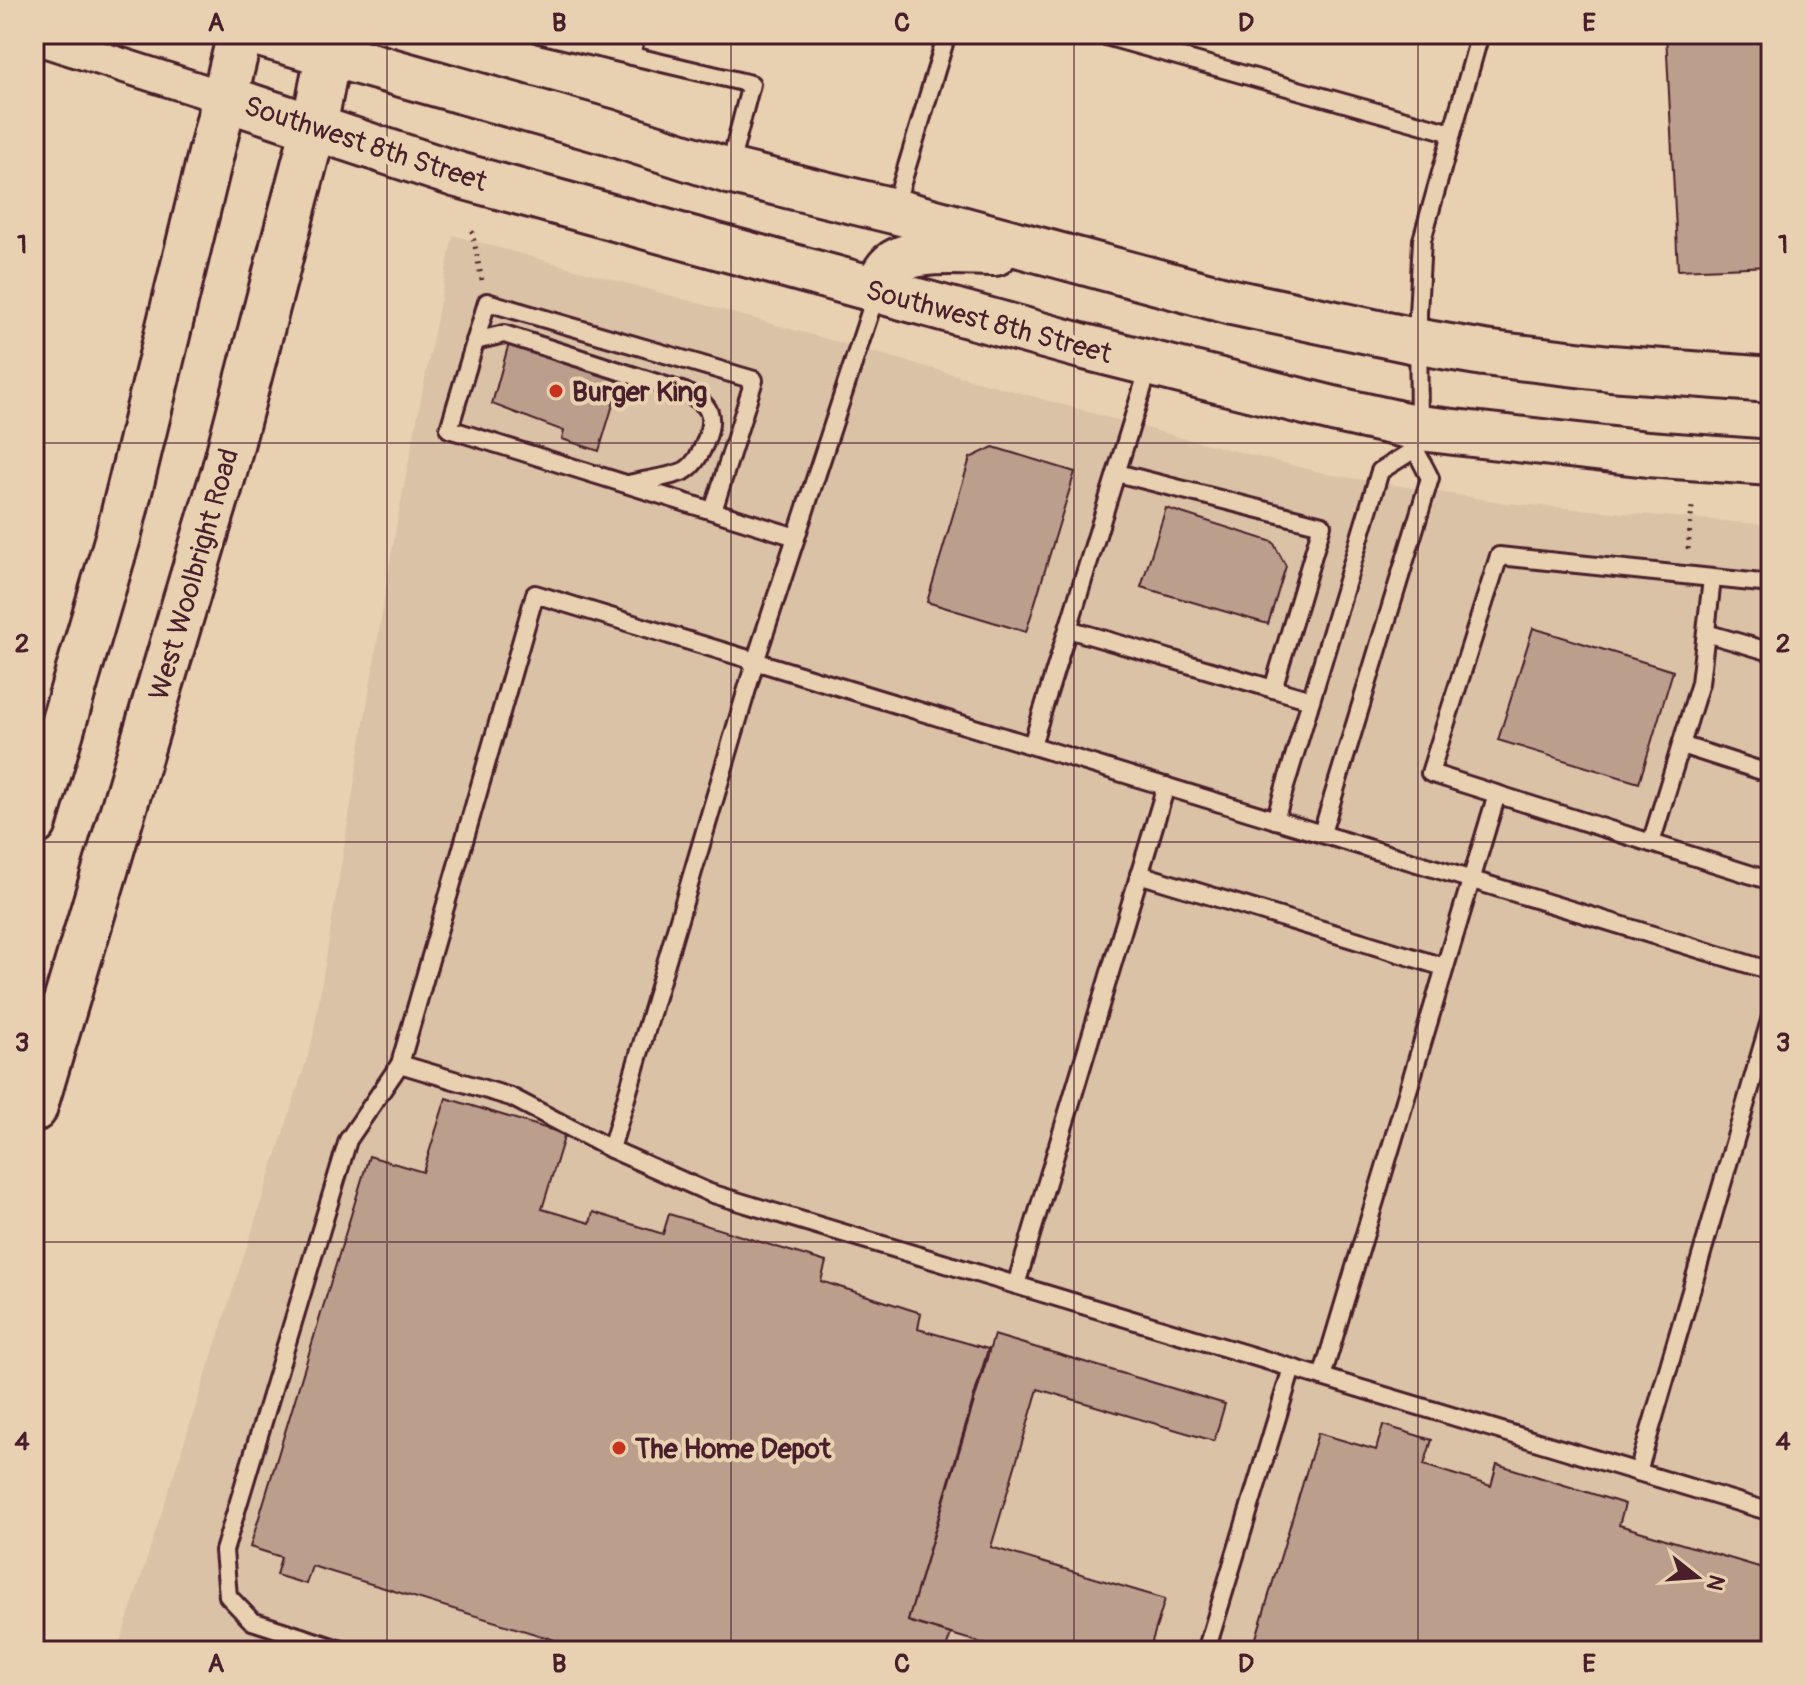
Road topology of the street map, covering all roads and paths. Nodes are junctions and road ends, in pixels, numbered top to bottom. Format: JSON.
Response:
{"nodes":[{"id":1,"x":240,"y":34,"type":"edge"},
{"id":2,"x":259,"y":34,"type":"edge"},
{"id":3,"x":539,"y":34,"type":"edge"},
{"id":4,"x":636,"y":34,"type":"edge"},
{"id":5,"x":947,"y":34,"type":"edge"},
{"id":6,"x":1098,"y":34,"type":"edge"},
{"id":7,"x":1480,"y":34,"type":"edge"},
{"id":8,"x":34,"y":37,"type":"edge"},
{"id":9,"x":331,"y":44,"type":"edge"},
{"id":10,"x":631,"y":56,"type":"junction"},
{"id":11,"x":225,"y":98,"type":"junction"},
{"id":12,"x":314,"y":127,"type":"junction"},
{"id":13,"x":1452,"y":133,"type":"junction"},
{"id":14,"x":729,"y":171,"type":"junction"},
{"id":15,"x":894,"y":211,"type":"junction"},
{"id":16,"x":472,"y":231,"type":"dead end"},
{"id":17,"x":1046,"y":252,"type":"junction"},
{"id":18,"x":482,"y":284,"type":"dead end"},
{"id":19,"x":877,"y":290,"type":"junction"},
{"id":20,"x":475,"y":341,"type":"junction"},
{"id":21,"x":1420,"y":342,"type":"junction"},
{"id":22,"x":1151,"y":364,"type":"junction"},
{"id":23,"x":1771,"y":380,"type":"edge"},
{"id":24,"x":1417,"y":438,"type":"junction"},
{"id":25,"x":1771,"y":463,"type":"edge"},
{"id":26,"x":1117,"y":473,"type":"junction"},
{"id":27,"x":628,"y":484,"type":"junction"},
{"id":28,"x":1692,"y":507,"type":"dead end"},
{"id":29,"x":713,"y":511,"type":"junction"},
{"id":30,"x":796,"y":537,"type":"junction"},
{"id":31,"x":1688,"y":551,"type":"dead end"},
{"id":32,"x":1712,"y":579,"type":"junction"},
{"id":33,"x":1771,"y":584,"type":"edge"},
{"id":34,"x":1068,"y":629,"type":"junction"},
{"id":35,"x":1706,"y":633,"type":"junction"},
{"id":36,"x":1771,"y":652,"type":"edge"},
{"id":37,"x":755,"y":662,"type":"junction"},
{"id":38,"x":1273,"y":689,"type":"junction"},
{"id":39,"x":1311,"y":700,"type":"junction"},
{"id":40,"x":1032,"y":745,"type":"junction"},
{"id":41,"x":1681,"y":745,"type":"junction"},
{"id":42,"x":1771,"y":774,"type":"edge"},
{"id":43,"x":1166,"y":786,"type":"junction"},
{"id":44,"x":1497,"y":794,"type":"junction"},
{"id":45,"x":1275,"y":820,"type":"junction"},
{"id":46,"x":34,"y":823,"type":"edge"},
{"id":47,"x":1322,"y":833,"type":"junction"},
{"id":48,"x":1651,"y":843,"type":"junction"},
{"id":49,"x":1139,"y":874,"type":"junction"},
{"id":50,"x":1470,"y":879,"type":"junction"},
{"id":51,"x":1771,"y":881,"type":"edge"},
{"id":52,"x":1444,"y":967,"type":"junction"},
{"id":53,"x":1771,"y":971,"type":"edge"},
{"id":54,"x":1771,"y":1017,"type":"edge"},
{"id":55,"x":400,"y":1064,"type":"junction"},
{"id":56,"x":34,"y":1109,"type":"edge"},
{"id":57,"x":611,"y":1149,"type":"junction"},
{"id":58,"x":1016,"y":1285,"type":"junction"},
{"id":59,"x":1292,"y":1368,"type":"junction"},
{"id":60,"x":1322,"y":1377,"type":"junction"},
{"id":61,"x":1638,"y":1472,"type":"junction"},
{"id":62,"x":1771,"y":1512,"type":"edge"},
{"id":63,"x":345,"y":1651,"type":"edge"},
{"id":64,"x":1206,"y":1651,"type":"edge"}],
"edges":[{"from":1,"to":11,"type":"street"},
{"from":2,"to":9,"type":"street"},
{"from":3,"to":10,"type":"lane"},
{"from":4,"to":10,"type":"lane"},
{"from":5,"to":15,"type":"lane"},
{"from":6,"to":13,"type":"lane"},
{"from":7,"to":13,"type":"lane"},
{"from":8,"to":11,"type":"street"},
{"from":9,"to":12,"type":"street","name":"West Woolbright Road"},
{"from":9,"to":14,"type":"street"},
{"from":10,"to":14,"type":"lane"},
{"from":11,"to":12,"type":"street","name":"Southwest 8th Street"},
{"from":11,"to":46,"type":"street"},
{"from":12,"to":19,"type":"street","name":"Southwest 8th Street"},
{"from":12,"to":56,"type":"street","name":"West Woolbright Road"},
{"from":13,"to":21,"type":"lane"},
{"from":14,"to":15,"type":"street"},
{"from":15,"to":17,"type":"street"},
{"from":16,"to":18,"type":"path"},
{"from":17,"to":19,"type":"street"},
{"from":17,"to":21,"type":"street"},
{"from":19,"to":22,"type":"street","name":"Southwest 8th Street"},
{"from":19,"to":30,"type":"lane"},
{"from":20,"to":27,"type":"lane"},
{"from":20,"to":27,"type":"lane"},
{"from":20,"to":29,"type":"lane"},
{"from":21,"to":23,"type":"street"},
{"from":21,"to":24,"type":"lane"},
{"from":22,"to":24,"type":"street","name":"Southwest 8th Street"},
{"from":22,"to":26,"type":"lane"},
{"from":24,"to":25,"type":"street","name":"Southwest 8th Street"},
{"from":24,"to":39,"type":"lane"},
{"from":24,"to":47,"type":"lane"},
{"from":26,"to":34,"type":"lane"},
{"from":26,"to":38,"type":"lane"},
{"from":27,"to":29,"type":"lane"},
{"from":28,"to":31,"type":"path"},
{"from":29,"to":30,"type":"lane"},
{"from":30,"to":37,"type":"lane"},
{"from":32,"to":33,"type":"lane"},
{"from":32,"to":35,"type":"lane"},
{"from":32,"to":44,"type":"lane"},
{"from":34,"to":38,"type":"lane"},
{"from":34,"to":40,"type":"lane"},
{"from":35,"to":36,"type":"lane"},
{"from":35,"to":41,"type":"lane"},
{"from":37,"to":40,"type":"lane"},
{"from":37,"to":55,"type":"lane"},
{"from":37,"to":57,"type":"lane"},
{"from":38,"to":39,"type":"lane"},
{"from":39,"to":45,"type":"lane"},
{"from":40,"to":43,"type":"lane"},
{"from":41,"to":42,"type":"lane"},
{"from":41,"to":48,"type":"lane"},
{"from":43,"to":45,"type":"lane"},
{"from":43,"to":49,"type":"lane"},
{"from":44,"to":48,"type":"lane"},
{"from":44,"to":50,"type":"lane"},
{"from":45,"to":47,"type":"lane"},
{"from":47,"to":50,"type":"lane"},
{"from":48,"to":51,"type":"lane"},
{"from":49,"to":52,"type":"lane"},
{"from":49,"to":58,"type":"lane"},
{"from":50,"to":52,"type":"lane"},
{"from":50,"to":53,"type":"lane"},
{"from":52,"to":60,"type":"lane"},
{"from":54,"to":61,"type":"lane"},
{"from":55,"to":57,"type":"lane"},
{"from":55,"to":63,"type":"lane"},
{"from":57,"to":58,"type":"lane"},
{"from":58,"to":59,"type":"lane"},
{"from":59,"to":60,"type":"lane"},
{"from":59,"to":64,"type":"lane"},
{"from":60,"to":61,"type":"lane"},
{"from":61,"to":62,"type":"lane"}]}
